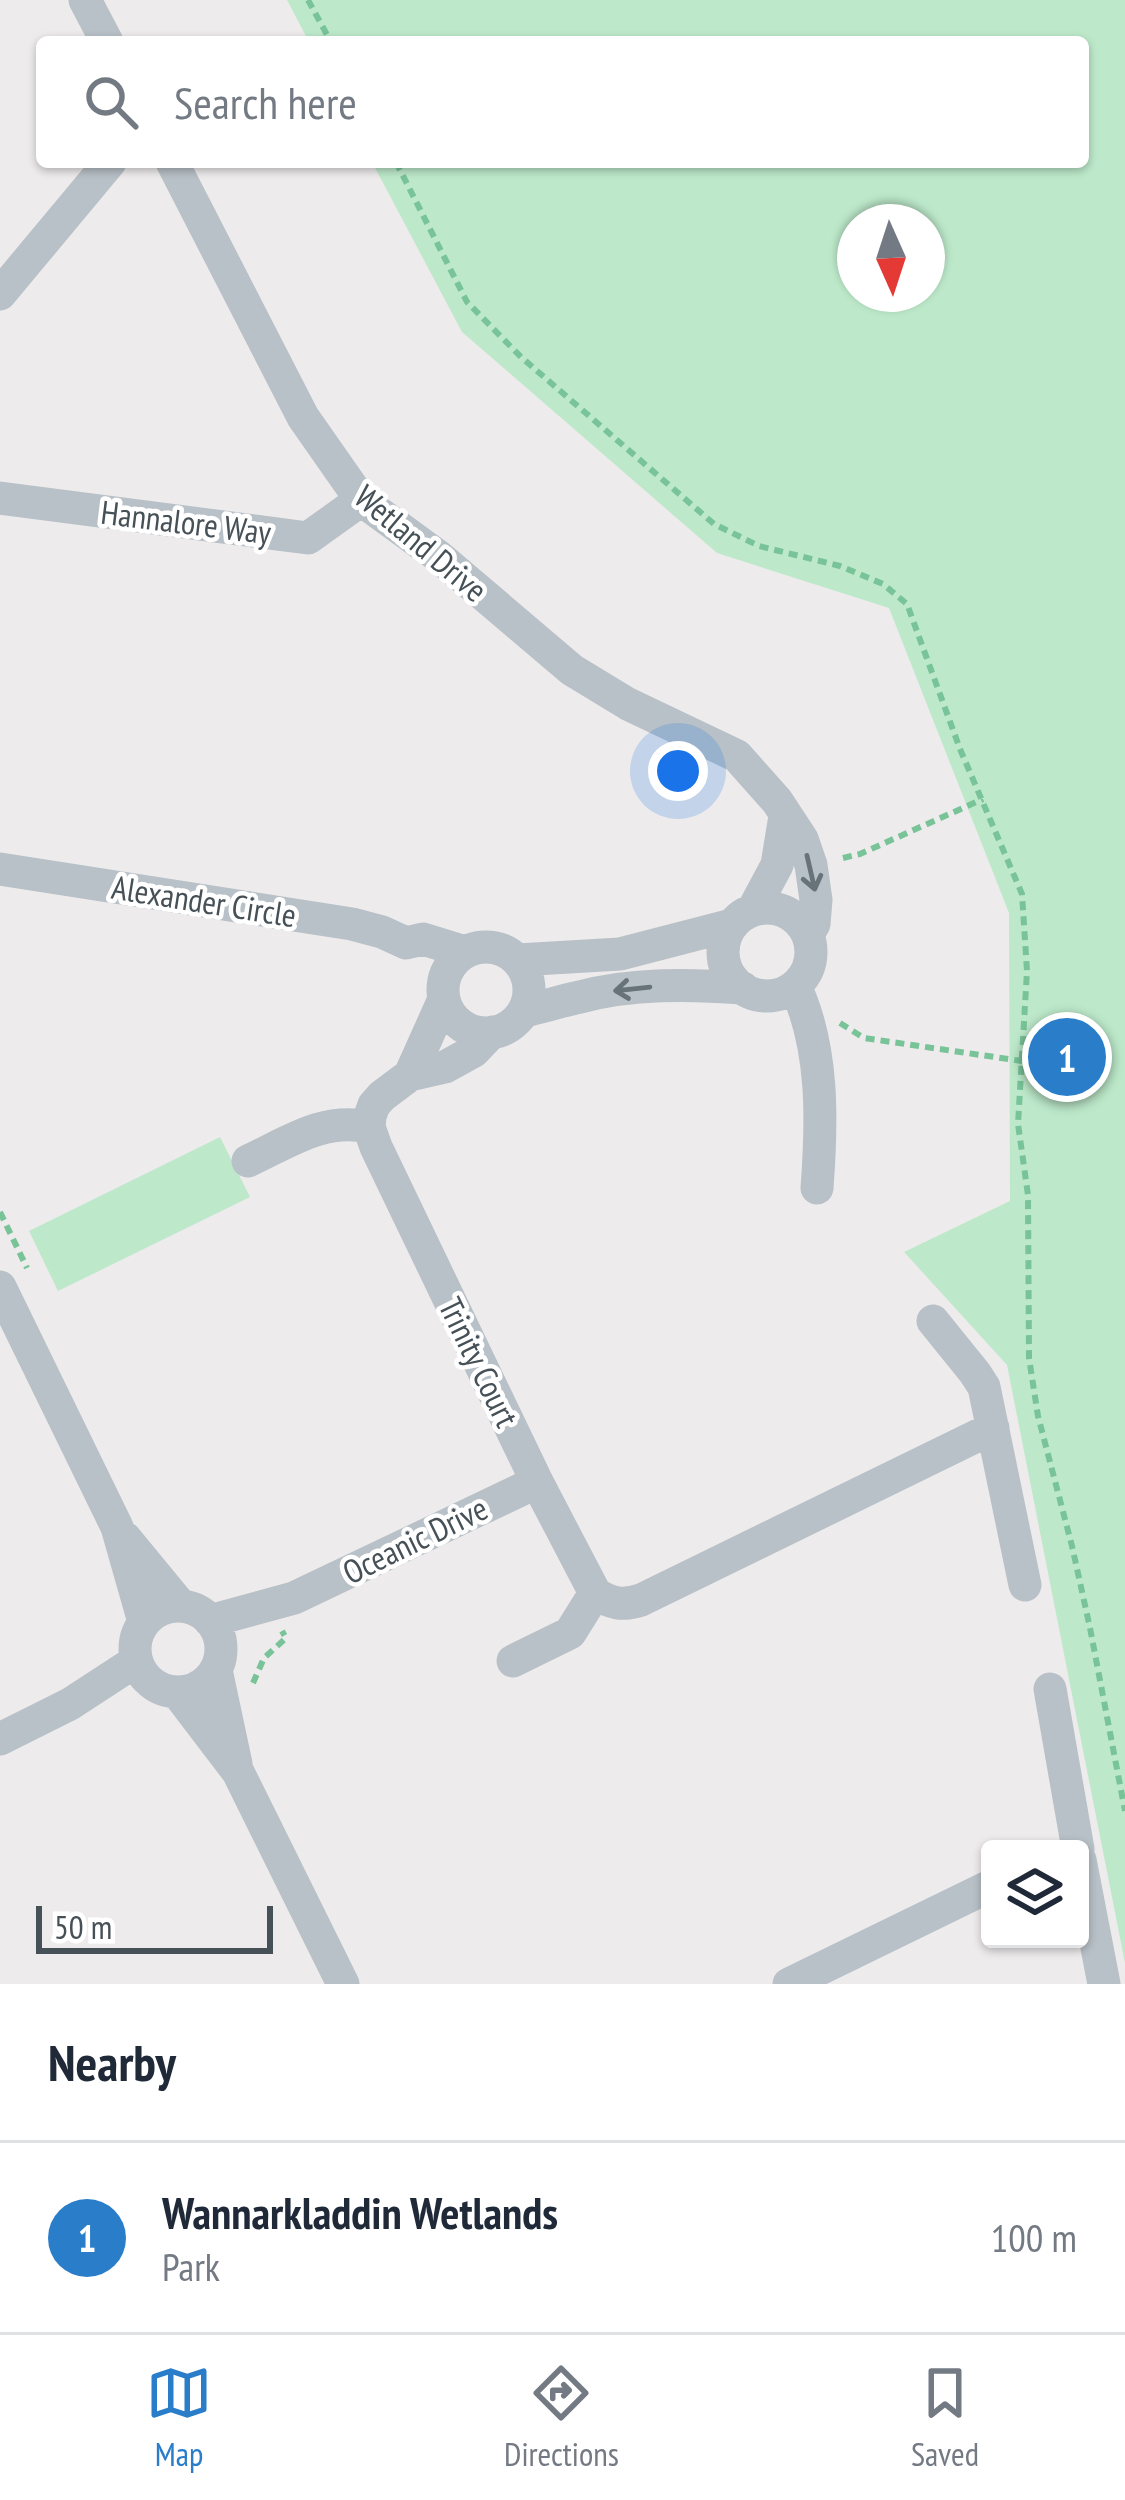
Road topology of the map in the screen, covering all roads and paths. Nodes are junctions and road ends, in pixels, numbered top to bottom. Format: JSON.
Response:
{"nodes":[{"id":1,"x":85,"y":0,"type":"edge"},
{"id":2,"x":308,"y":0,"type":"edge"},
{"id":3,"x":104,"y":36,"type":"edge"},
{"id":4,"x":328,"y":36,"type":"edge"},
{"id":5,"x":105,"y":168,"type":"edge"},
{"id":6,"x":175,"y":168,"type":"edge"},
{"id":7,"x":399,"y":168,"type":"edge"},
{"id":8,"x":0,"y":294,"type":"edge"},
{"id":9,"x":0,"y":498,"type":"edge"},
{"id":10,"x":361,"y":500,"type":"junction"},
{"id":11,"x":983,"y":799,"type":"junction"},
{"id":12,"x":785,"y":816,"type":"junction"},
{"id":13,"x":837,"y":859,"type":"dead end"},
{"id":14,"x":0,"y":869,"type":"edge"},
{"id":15,"x":742,"y":917,"type":"junction"},
{"id":16,"x":808,"y":934,"type":"junction"},
{"id":17,"x":406,"y":943,"type":"junction"},
{"id":18,"x":465,"y":952,"type":"junction"},
{"id":19,"x":518,"y":960,"type":"junction"},
{"id":20,"x":795,"y":986,"type":"junction"},
{"id":21,"x":743,"y":988,"type":"junction"},
{"id":22,"x":443,"y":995,"type":"junction"},
{"id":23,"x":826,"y":1007,"type":"dead end"},
{"id":24,"x":524,"y":1011,"type":"junction"},
{"id":25,"x":492,"y":1032,"type":"junction"},
{"id":26,"x":1022,"y":1061,"type":"junction"},
{"id":27,"x":410,"y":1075,"type":"junction"},
{"id":28,"x":369,"y":1127,"type":"junction"},
{"id":29,"x":248,"y":1161,"type":"dead end"},
{"id":30,"x":817,"y":1189,"type":"dead end"},
{"id":31,"x":0,"y":1212,"type":"edge"},
{"id":32,"x":14,"y":1278,"type":"edge"},
{"id":33,"x":933,"y":1322,"type":"dead end"},
{"id":34,"x":993,"y":1428,"type":"junction"},
{"id":35,"x":536,"y":1482,"type":"junction"},
{"id":36,"x":116,"y":1527,"type":"junction"},
{"id":37,"x":1025,"y":1585,"type":"dead end"},
{"id":38,"x":596,"y":1593,"type":"junction"},
{"id":39,"x":286,"y":1611,"type":"junction"},
{"id":40,"x":196,"y":1613,"type":"junction"},
{"id":41,"x":144,"y":1622,"type":"junction"},
{"id":42,"x":513,"y":1661,"type":"dead end"},
{"id":43,"x":218,"y":1664,"type":"junction"},
{"id":44,"x":156,"y":1680,"type":"junction"},
{"id":45,"x":252,"y":1689,"type":"dead end"},
{"id":46,"x":1050,"y":1689,"type":"dead end"},
{"id":47,"x":0,"y":1738,"type":"edge"},
{"id":48,"x":238,"y":1772,"type":"junction"},
{"id":49,"x":1125,"y":1811,"type":"edge"},
{"id":50,"x":1073,"y":1840,"type":"edge"},
{"id":51,"x":981,"y":1890,"type":"edge"},
{"id":52,"x":1089,"y":1915,"type":"edge"},
{"id":53,"x":343,"y":1984,"type":"edge"},
{"id":54,"x":789,"y":1984,"type":"edge"},
{"id":55,"x":1104,"y":1984,"type":"edge"}],
"edges":[{"from":1,"to":3,"type":"street"},
{"from":2,"to":4,"type":"path"},
{"from":5,"to":8,"type":"street"},
{"from":6,"to":10,"type":"street","name":"Wetland Drive"},
{"from":7,"to":11,"type":"path"},
{"from":9,"to":10,"type":"street","name":"Hannalore Way"},
{"from":10,"to":12,"type":"street","name":"Wetland Drive"},
{"from":11,"to":13,"type":"path"},
{"from":11,"to":26,"type":"path"},
{"from":12,"to":15,"type":"street"},
{"from":12,"to":16,"type":"street","name":"Wetland Drive","one_way":true},
{"from":14,"to":17,"type":"street","name":"Alexander Circle"},
{"from":15,"to":16,"type":"street"},
{"from":15,"to":19,"type":"street"},
{"from":15,"to":21,"type":"street"},
{"from":16,"to":20,"type":"street"},
{"from":17,"to":18,"type":"street","name":"Alexander Circle"},
{"from":17,"to":22,"type":"street"},
{"from":18,"to":19,"type":"street"},
{"from":18,"to":22,"type":"street"},
{"from":19,"to":24,"type":"street"},
{"from":20,"to":21,"type":"street"},
{"from":20,"to":30,"type":"street"},
{"from":21,"to":24,"type":"street","one_way":true},
{"from":22,"to":25,"type":"street"},
{"from":22,"to":27,"type":"street"},
{"from":23,"to":26,"type":"path"},
{"from":24,"to":25,"type":"street"},
{"from":25,"to":27,"type":"street"},
{"from":26,"to":49,"type":"path"},
{"from":27,"to":28,"type":"street"},
{"from":28,"to":29,"type":"street"},
{"from":28,"to":35,"type":"street","name":"Trinity Court"},
{"from":31,"to":32,"type":"path"},
{"from":32,"to":36,"type":"street"},
{"from":33,"to":34,"type":"street"},
{"from":34,"to":37,"type":"street"},
{"from":34,"to":38,"type":"street"},
{"from":35,"to":38,"type":"street","name":"Trinity Court"},
{"from":35,"to":39,"type":"street","name":"Oceanic Drive"},
{"from":36,"to":40,"type":"street"},
{"from":36,"to":41,"type":"street"},
{"from":38,"to":42,"type":"street"},
{"from":39,"to":40,"type":"street","name":"Oceanic Drive"},
{"from":39,"to":43,"type":"street","name":"Oceanic Drive"},
{"from":39,"to":45,"type":"path"},
{"from":40,"to":41,"type":"street"},
{"from":40,"to":43,"type":"street"},
{"from":41,"to":44,"type":"street"},
{"from":43,"to":44,"type":"street"},
{"from":43,"to":48,"type":"street"},
{"from":44,"to":47,"type":"street"},
{"from":44,"to":48,"type":"street"},
{"from":46,"to":50,"type":"street"},
{"from":48,"to":53,"type":"street"},
{"from":51,"to":54,"type":"street"},
{"from":52,"to":55,"type":"street"}]}
